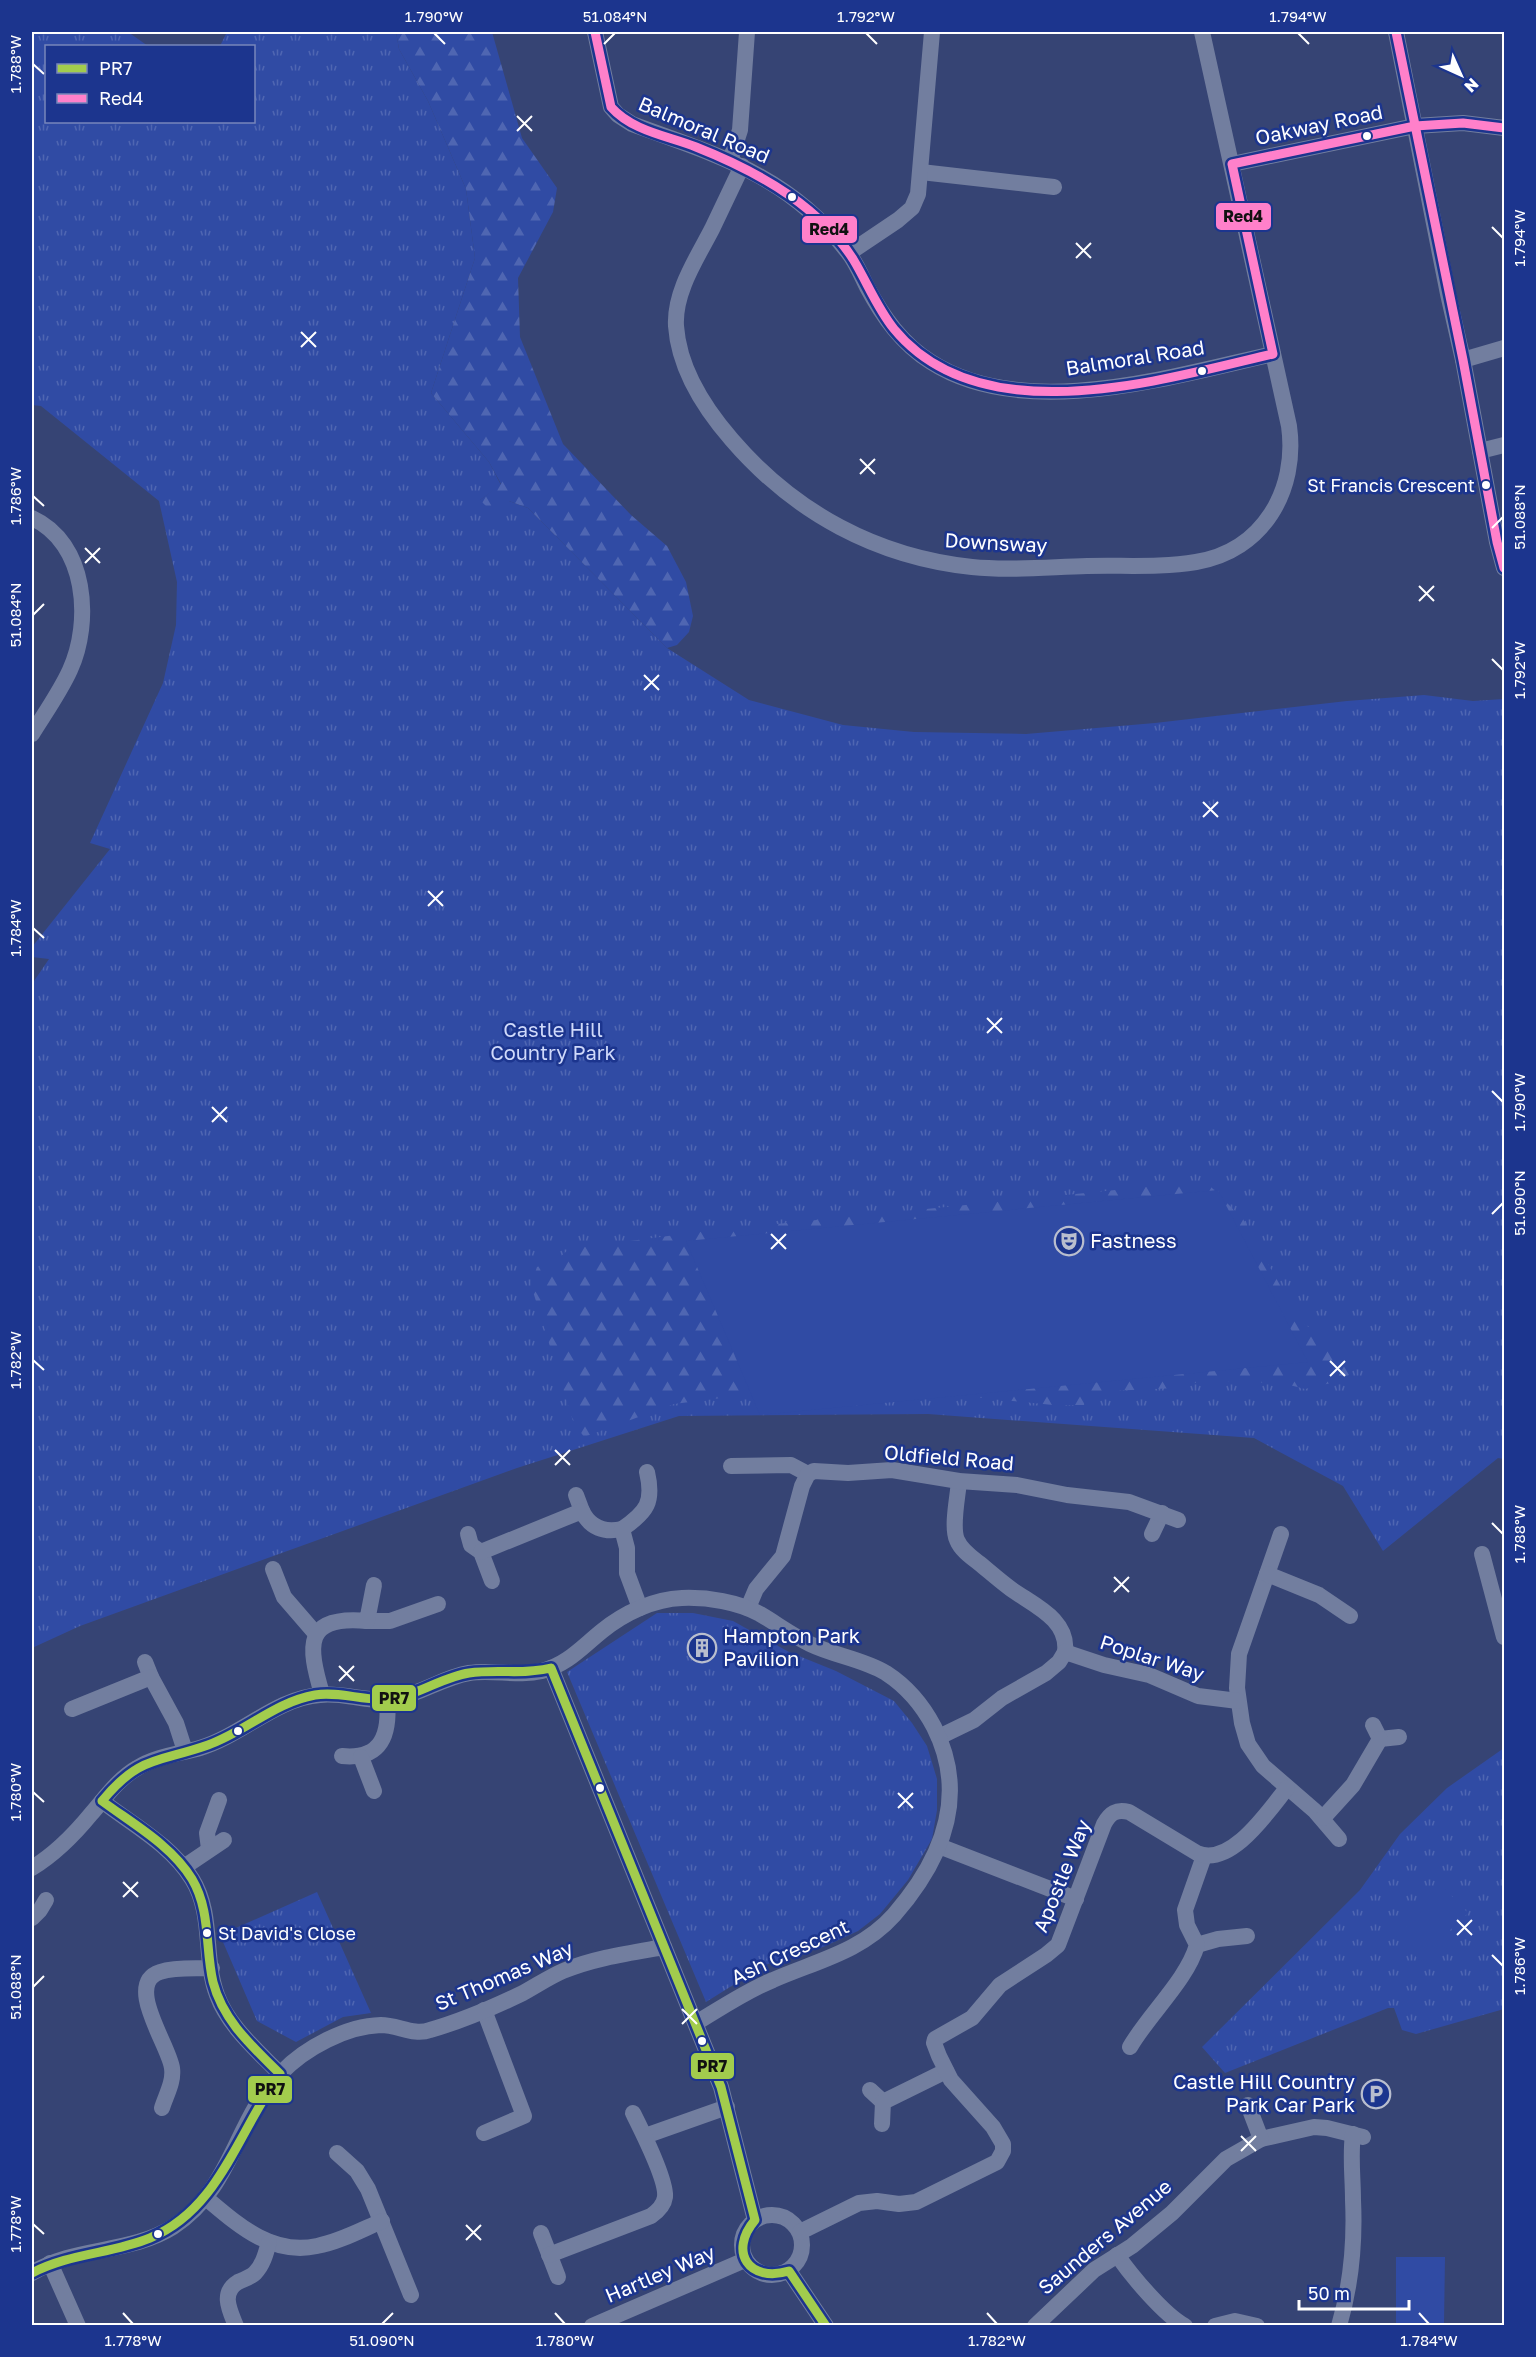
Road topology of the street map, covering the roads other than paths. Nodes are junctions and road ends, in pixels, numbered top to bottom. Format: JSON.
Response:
{"nodes":[{"id":1,"x":595,"y":32,"type":"edge"},
{"id":2,"x":747,"y":32,"type":"edge"},
{"id":3,"x":932,"y":32,"type":"edge"},
{"id":4,"x":1202,"y":32,"type":"edge"},
{"id":5,"x":1396,"y":32,"type":"edge"},
{"id":6,"x":1415,"y":126,"type":"junction"},
{"id":7,"x":1504,"y":128,"type":"edge"},
{"id":8,"x":736,"y":164,"type":"junction"},
{"id":9,"x":1232,"y":164,"type":"junction"},
{"id":10,"x":921,"y":172,"type":"junction"},
{"id":11,"x":1054,"y":187,"type":"dead end"},
{"id":12,"x":849,"y":253,"type":"junction"},
{"id":13,"x":1504,"y":348,"type":"edge"},
{"id":14,"x":1273,"y":354,"type":"junction"},
{"id":15,"x":1463,"y":360,"type":"junction"},
{"id":16,"x":1504,"y":445,"type":"edge"},
{"id":17,"x":1480,"y":451,"type":"junction"},
{"id":18,"x":32,"y":518,"type":"edge"},
{"id":19,"x":1504,"y":568,"type":"edge"},
{"id":20,"x":32,"y":734,"type":"edge"},
{"id":21,"x":731,"y":1466,"type":"dead end"},
{"id":22,"x":647,"y":1472,"type":"dead end"},
{"id":23,"x":808,"y":1474,"type":"junction"},
{"id":24,"x":959,"y":1481,"type":"junction"},
{"id":25,"x":576,"y":1495,"type":"dead end"},
{"id":26,"x":582,"y":1511,"type":"junction"},
{"id":27,"x":1162,"y":1513,"type":"junction"},
{"id":28,"x":1178,"y":1520,"type":"dead end"},
{"id":29,"x":622,"y":1529,"type":"junction"},
{"id":30,"x":468,"y":1534,"type":"dead end"},
{"id":31,"x":1152,"y":1534,"type":"dead end"},
{"id":32,"x":1281,"y":1534,"type":"dead end"},
{"id":33,"x":481,"y":1552,"type":"junction"},
{"id":34,"x":1482,"y":1554,"type":"dead end"},
{"id":35,"x":273,"y":1569,"type":"dead end"},
{"id":36,"x":1267,"y":1574,"type":"junction"},
{"id":37,"x":492,"y":1581,"type":"dead end"},
{"id":38,"x":374,"y":1585,"type":"dead end"},
{"id":39,"x":438,"y":1604,"type":"dead end"},
{"id":40,"x":640,"y":1608,"type":"junction"},
{"id":41,"x":748,"y":1608,"type":"junction"},
{"id":42,"x":1350,"y":1616,"type":"dead end"},
{"id":43,"x":367,"y":1621,"type":"junction"},
{"id":44,"x":316,"y":1634,"type":"junction"},
{"id":45,"x":1504,"y":1637,"type":"edge"},
{"id":46,"x":1065,"y":1652,"type":"junction"},
{"id":47,"x":550,"y":1668,"type":"junction"},
{"id":48,"x":322,"y":1694,"type":"junction"},
{"id":49,"x":387,"y":1700,"type":"junction"},
{"id":50,"x":1238,"y":1701,"type":"junction"},
{"id":51,"x":72,"y":1709,"type":"dead end"},
{"id":52,"x":939,"y":1737,"type":"junction"},
{"id":53,"x":1399,"y":1737,"type":"dead end"},
{"id":54,"x":185,"y":1751,"type":"junction"},
{"id":55,"x":342,"y":1756,"type":"dead end"},
{"id":56,"x":361,"y":1757,"type":"junction"},
{"id":57,"x":1287,"y":1788,"type":"junction"},
{"id":58,"x":374,"y":1791,"type":"dead end"},
{"id":59,"x":219,"y":1800,"type":"dead end"},
{"id":60,"x":102,"y":1801,"type":"junction"},
{"id":61,"x":1323,"y":1818,"type":"junction"},
{"id":62,"x":1339,"y":1839,"type":"dead end"},
{"id":63,"x":224,"y":1840,"type":"dead end"},
{"id":64,"x":939,"y":1846,"type":"junction"},
{"id":65,"x":209,"y":1849,"type":"junction"},
{"id":66,"x":1204,"y":1856,"type":"junction"},
{"id":67,"x":184,"y":1867,"type":"junction"},
{"id":68,"x":32,"y":1868,"type":"edge"},
{"id":69,"x":1076,"y":1899,"type":"junction"},
{"id":70,"x":46,"y":1900,"type":"dead end"},
{"id":71,"x":32,"y":1918,"type":"edge"},
{"id":72,"x":1246,"y":1936,"type":"dead end"},
{"id":73,"x":1197,"y":1945,"type":"junction"},
{"id":74,"x":664,"y":1947,"type":"junction"},
{"id":75,"x":212,"y":1968,"type":"junction"},
{"id":76,"x":484,"y":2010,"type":"junction"},
{"id":77,"x":696,"y":2023,"type":"junction"},
{"id":78,"x":1130,"y":2047,"type":"dead end"},
{"id":79,"x":946,"y":2071,"type":"junction"},
{"id":80,"x":280,"y":2074,"type":"junction"},
{"id":81,"x":870,"y":2090,"type":"dead end"},
{"id":82,"x":883,"y":2102,"type":"junction"},
{"id":83,"x":1248,"y":2105,"type":"dead end"},
{"id":84,"x":727,"y":2107,"type":"junction"},
{"id":85,"x":162,"y":2108,"type":"dead end"},
{"id":86,"x":633,"y":2113,"type":"dead end"},
{"id":87,"x":882,"y":2124,"type":"dead end"},
{"id":88,"x":484,"y":2133,"type":"dead end"},
{"id":89,"x":645,"y":2136,"type":"junction"},
{"id":90,"x":1261,"y":2139,"type":"junction"},
{"id":91,"x":337,"y":2152,"type":"dead end"},
{"id":92,"x":206,"y":2198,"type":"junction"},
{"id":93,"x":755,"y":2220,"type":"junction"},
{"id":94,"x":382,"y":2221,"type":"junction"},
{"id":95,"x":800,"y":2232,"type":"junction"},
{"id":96,"x":540,"y":2233,"type":"dead end"},
{"id":97,"x":269,"y":2242,"type":"junction"},
{"id":98,"x":549,"y":2255,"type":"junction"},
{"id":99,"x":1117,"y":2255,"type":"junction"},
{"id":100,"x":745,"y":2260,"type":"junction"},
{"id":101,"x":50,"y":2263,"type":"junction"},
{"id":102,"x":789,"y":2271,"type":"junction"},
{"id":103,"x":32,"y":2273,"type":"edge"},
{"id":104,"x":558,"y":2277,"type":"dead end"},
{"id":105,"x":411,"y":2295,"type":"dead end"},
{"id":106,"x":78,"y":2325,"type":"edge"},
{"id":107,"x":236,"y":2325,"type":"edge"},
{"id":108,"x":592,"y":2325,"type":"edge"},
{"id":109,"x":826,"y":2325,"type":"edge"},
{"id":110,"x":1035,"y":2325,"type":"edge"},
{"id":111,"x":1185,"y":2325,"type":"edge"},
{"id":112,"x":1215,"y":2325,"type":"edge"},
{"id":113,"x":1257,"y":2325,"type":"edge"},
{"id":114,"x":1339,"y":2325,"type":"edge"}],
"edges":[{"from":1,"to":8,"type":"street","name":"Balmoral Road"},
{"from":2,"to":8,"type":"street","name":"Downsway"},
{"from":3,"to":10,"type":"street"},
{"from":4,"to":9,"type":"street","name":"Downsway"},
{"from":5,"to":6,"type":"street"},
{"from":6,"to":7,"type":"street","name":"Oakway Road"},
{"from":6,"to":9,"type":"street","name":"Oakway Road"},
{"from":6,"to":15,"type":"street"},
{"from":8,"to":12,"type":"street","name":"Balmoral Road"},
{"from":8,"to":14,"type":"street","name":"Downsway"},
{"from":9,"to":14,"type":"street","name":"Downsway"},
{"from":10,"to":11,"type":"street"},
{"from":10,"to":12,"type":"street"},
{"from":12,"to":14,"type":"street","name":"Balmoral Road"},
{"from":13,"to":15,"type":"street"},
{"from":15,"to":17,"type":"street"},
{"from":16,"to":17,"type":"street"},
{"from":17,"to":19,"type":"street"},
{"from":18,"to":20,"type":"street"},
{"from":21,"to":23,"type":"street"},
{"from":22,"to":29,"type":"street"},
{"from":23,"to":24,"type":"street","name":"Oldfield Road"},
{"from":23,"to":41,"type":"street"},
{"from":24,"to":27,"type":"street","name":"Oldfield Road"},
{"from":24,"to":46,"type":"street"},
{"from":25,"to":26,"type":"street"},
{"from":26,"to":29,"type":"street"},
{"from":26,"to":33,"type":"street"},
{"from":27,"to":28,"type":"street","name":"Oldfield Road"},
{"from":27,"to":31,"type":"street"},
{"from":29,"to":40,"type":"street"},
{"from":30,"to":33,"type":"street"},
{"from":32,"to":36,"type":"street"},
{"from":33,"to":37,"type":"street"},
{"from":34,"to":45,"type":"street"},
{"from":35,"to":44,"type":"street"},
{"from":36,"to":42,"type":"street"},
{"from":36,"to":50,"type":"street"},
{"from":38,"to":43,"type":"street"},
{"from":39,"to":43,"type":"street"},
{"from":40,"to":41,"type":"street","name":"Ash Crescent"},
{"from":40,"to":47,"type":"street","name":"Ash Crescent"},
{"from":41,"to":52,"type":"street","name":"Ash Crescent"},
{"from":43,"to":44,"type":"street"},
{"from":44,"to":48,"type":"street"},
{"from":46,"to":50,"type":"street","name":"Poplar Way"},
{"from":46,"to":52,"type":"street"},
{"from":47,"to":49,"type":"street","name":"Ash Crescent"},
{"from":47,"to":74,"type":"street"},
{"from":48,"to":49,"type":"street","name":"Ash Crescent"},
{"from":48,"to":54,"type":"street"},
{"from":49,"to":56,"type":"street"},
{"from":50,"to":57,"type":"street"},
{"from":51,"to":54,"type":"street"},
{"from":52,"to":64,"type":"street","name":"Ash Crescent"},
{"from":53,"to":61,"type":"street"},
{"from":54,"to":60,"type":"street"},
{"from":55,"to":56,"type":"street"},
{"from":56,"to":58,"type":"street"},
{"from":57,"to":61,"type":"street"},
{"from":57,"to":66,"type":"street"},
{"from":59,"to":65,"type":"street"},
{"from":60,"to":67,"type":"street"},
{"from":60,"to":68,"type":"street"},
{"from":61,"to":62,"type":"street"},
{"from":63,"to":65,"type":"street"},
{"from":64,"to":69,"type":"street"},
{"from":64,"to":77,"type":"street","name":"Ash Crescent"},
{"from":65,"to":67,"type":"street"},
{"from":66,"to":69,"type":"street","name":"Apostle Way"},
{"from":66,"to":73,"type":"street"},
{"from":67,"to":75,"type":"street"},
{"from":69,"to":79,"type":"street","name":"Apostle Way"},
{"from":70,"to":71,"type":"street"},
{"from":72,"to":73,"type":"street"},
{"from":73,"to":78,"type":"street"},
{"from":74,"to":76,"type":"street","name":"St Thomas Way"},
{"from":74,"to":77,"type":"street"},
{"from":75,"to":80,"type":"street"},
{"from":75,"to":85,"type":"street"},
{"from":76,"to":80,"type":"street","name":"St Thomas Way"},
{"from":76,"to":88,"type":"street"},
{"from":77,"to":84,"type":"street"},
{"from":79,"to":82,"type":"street"},
{"from":79,"to":95,"type":"street","name":"Apostle Way"},
{"from":80,"to":92,"type":"street","name":"St Thomas Way"},
{"from":81,"to":82,"type":"street"},
{"from":82,"to":87,"type":"street"},
{"from":83,"to":90,"type":"street"},
{"from":84,"to":89,"type":"street"},
{"from":84,"to":93,"type":"street"},
{"from":86,"to":89,"type":"street"},
{"from":89,"to":98,"type":"street"},
{"from":90,"to":99,"type":"street","name":"Saunders Avenue"},
{"from":90,"to":114,"type":"street","name":"Saunders Avenue"},
{"from":91,"to":94,"type":"street"},
{"from":92,"to":97,"type":"street"},
{"from":92,"to":101,"type":"street","name":"St Thomas Way"},
{"from":93,"to":95,"type":"street"},
{"from":93,"to":100,"type":"street"},
{"from":94,"to":97,"type":"street"},
{"from":94,"to":105,"type":"street"},
{"from":95,"to":102,"type":"street"},
{"from":96,"to":98,"type":"street"},
{"from":97,"to":107,"type":"street"},
{"from":98,"to":104,"type":"street"},
{"from":99,"to":110,"type":"street","name":"Saunders Avenue"},
{"from":99,"to":111,"type":"street"},
{"from":100,"to":102,"type":"street"},
{"from":100,"to":108,"type":"street","name":"Hartley Way"},
{"from":101,"to":103,"type":"street","name":"St Thomas Way"},
{"from":101,"to":106,"type":"street"},
{"from":102,"to":109,"type":"street"},
{"from":112,"to":113,"type":"street"}]}
